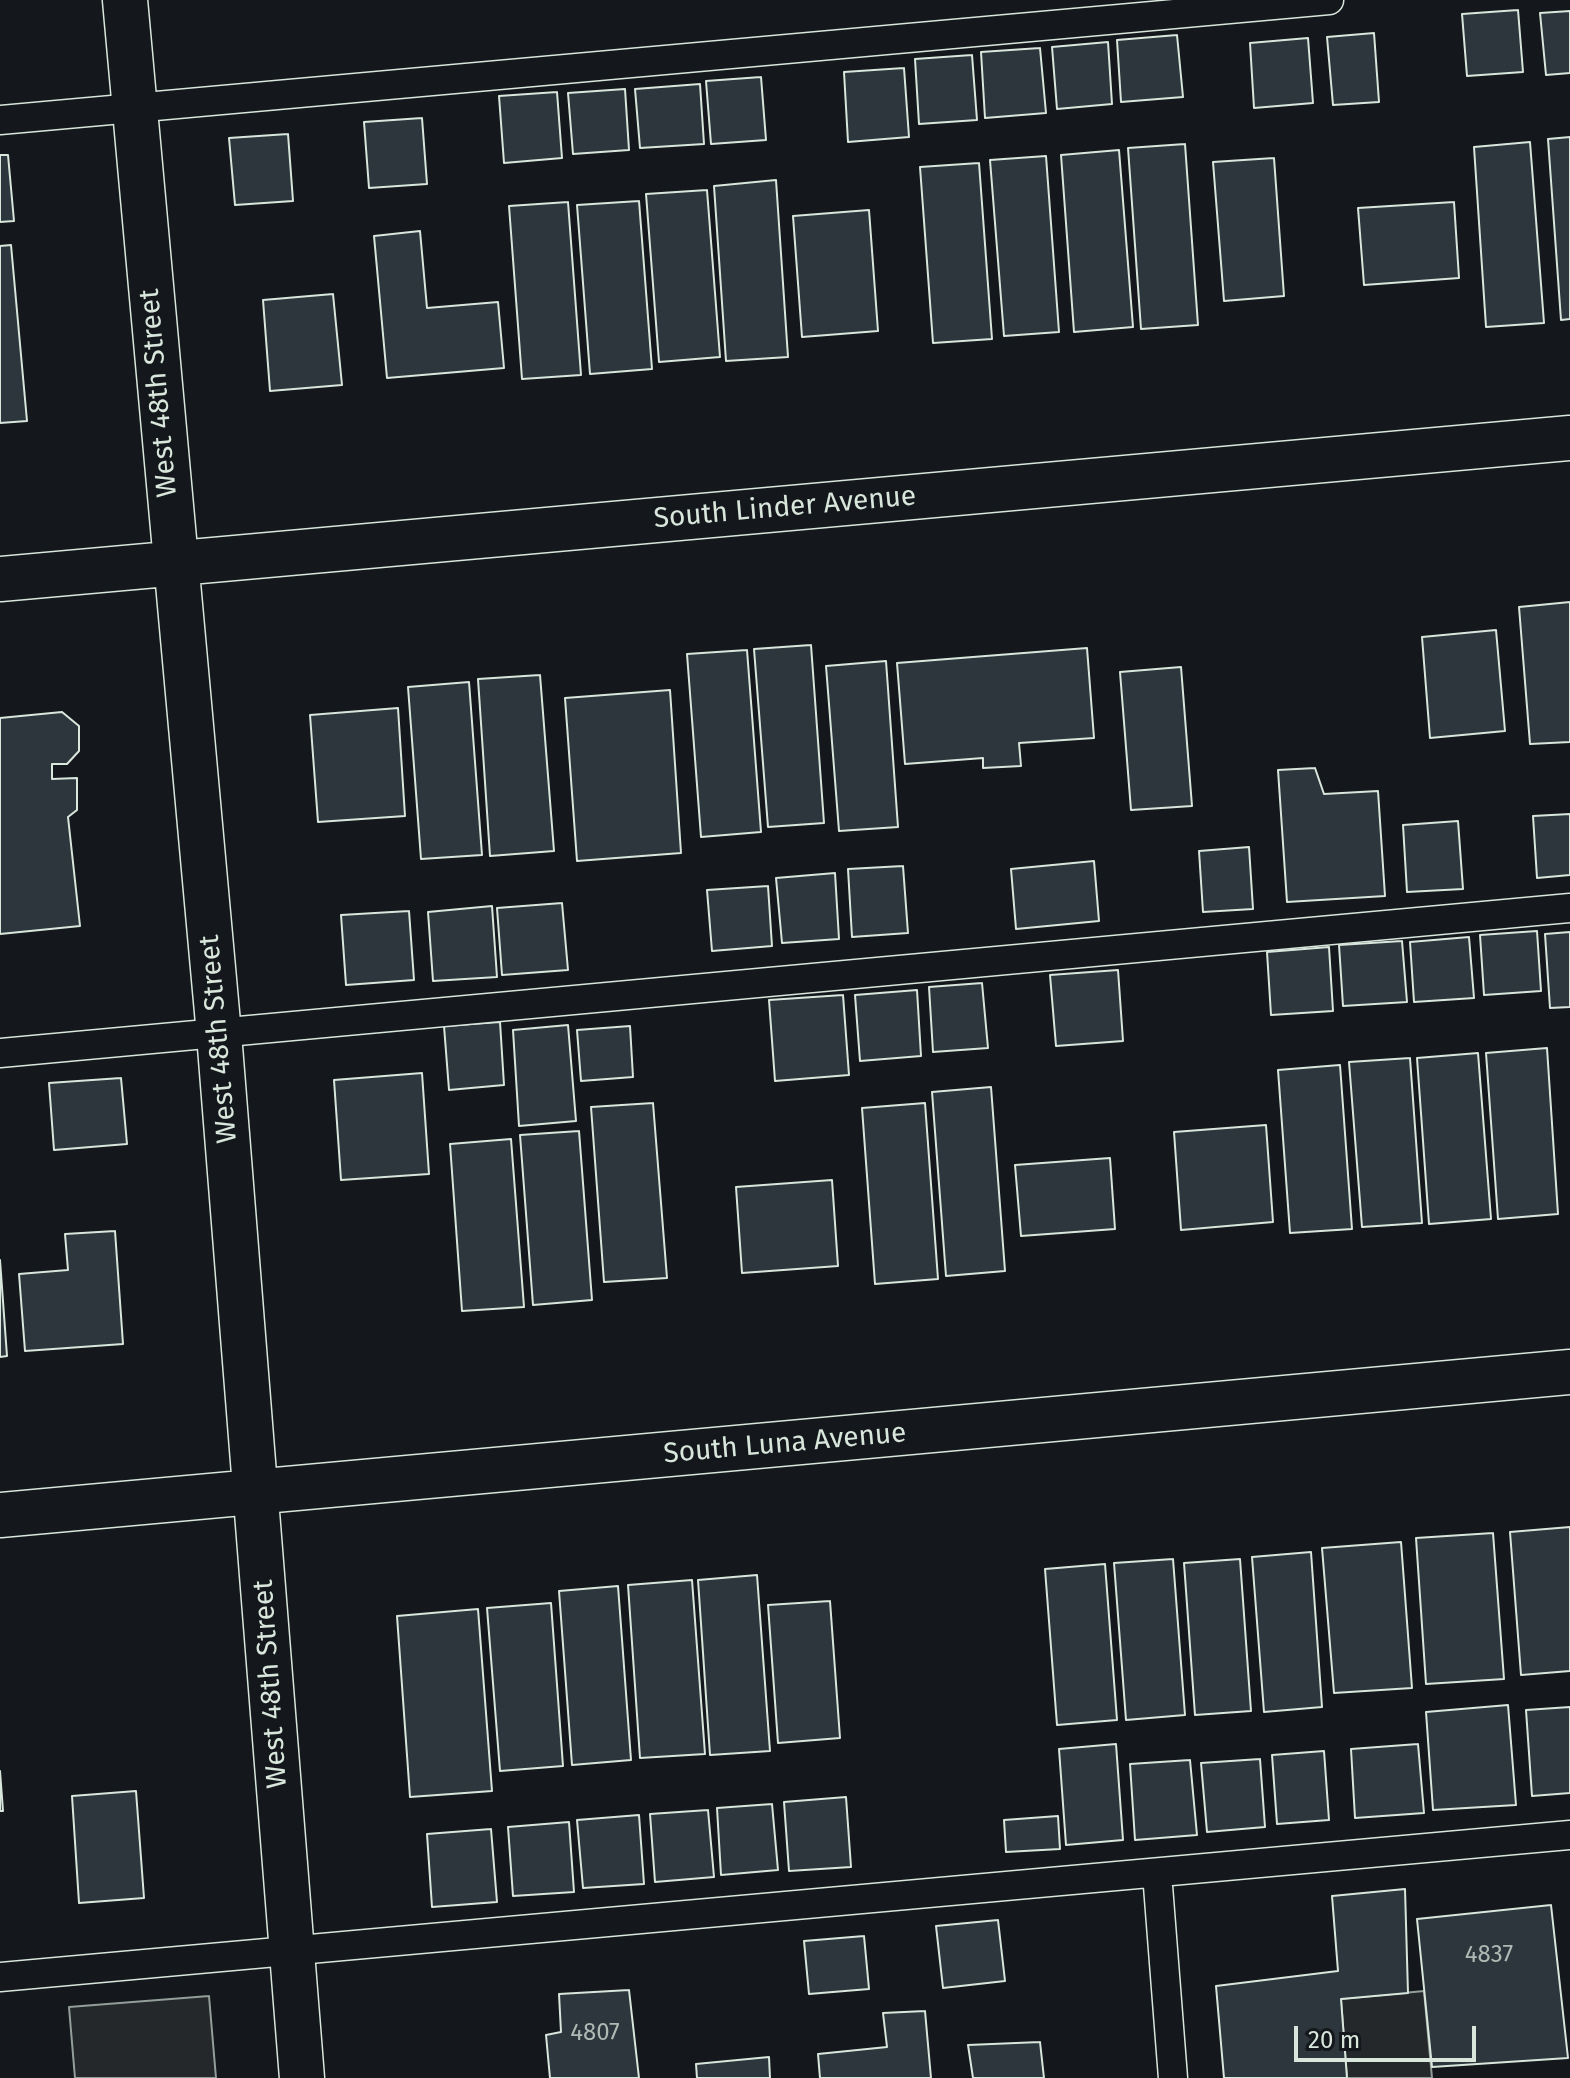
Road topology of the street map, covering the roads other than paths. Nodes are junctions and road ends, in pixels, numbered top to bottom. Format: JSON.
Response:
{"nodes":[{"id":1,"x":125,"y":0,"type":"edge"},
{"id":2,"x":1329,"y":0,"type":"edge"},
{"id":3,"x":134,"y":108,"type":"junction"},
{"id":4,"x":0,"y":120,"type":"edge"},
{"id":5,"x":1570,"y":438,"type":"edge"},
{"id":6,"x":175,"y":563,"type":"junction"},
{"id":7,"x":0,"y":579,"type":"edge"},
{"id":8,"x":1570,"y":908,"type":"edge"},
{"id":9,"x":219,"y":1034,"type":"junction"},
{"id":10,"x":0,"y":1053,"type":"edge"},
{"id":11,"x":1570,"y":1372,"type":"edge"},
{"id":12,"x":256,"y":1493,"type":"junction"},
{"id":13,"x":0,"y":1515,"type":"edge"},
{"id":14,"x":1570,"y":1835,"type":"edge"},
{"id":15,"x":1157,"y":1873,"type":"junction"},
{"id":16,"x":291,"y":1951,"type":"junction"},
{"id":17,"x":0,"y":1977,"type":"edge"},
{"id":18,"x":302,"y":2078,"type":"edge"},
{"id":19,"x":1173,"y":2078,"type":"edge"}],
"edges":[{"from":1,"to":3,"type":"street","name":"West 48th Street"},
{"from":2,"to":3,"type":"lane"},
{"from":3,"to":4,"type":"lane"},
{"from":3,"to":6,"type":"street","name":"West 48th Street"},
{"from":5,"to":6,"type":"street","name":"South Linder Avenue"},
{"from":6,"to":7,"type":"street","name":"South Linder Avenue"},
{"from":6,"to":9,"type":"street","name":"West 48th Street"},
{"from":8,"to":9,"type":"lane"},
{"from":9,"to":10,"type":"lane"},
{"from":9,"to":12,"type":"street","name":"West 48th Street"},
{"from":11,"to":12,"type":"street","name":"South Luna Avenue"},
{"from":12,"to":13,"type":"street","name":"South Luna Avenue"},
{"from":12,"to":16,"type":"street","name":"West 48th Street"},
{"from":14,"to":15,"type":"lane"},
{"from":15,"to":16,"type":"lane"},
{"from":15,"to":19,"type":"lane"},
{"from":16,"to":17,"type":"lane"},
{"from":16,"to":18,"type":"street","name":"West 48th Street"}]}
